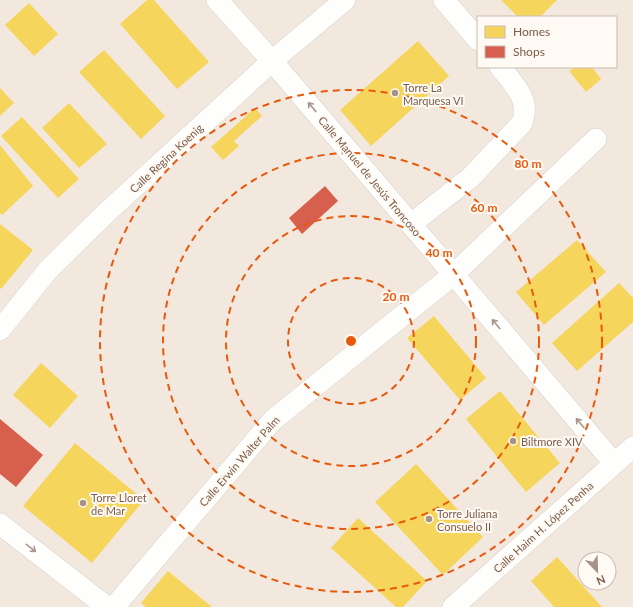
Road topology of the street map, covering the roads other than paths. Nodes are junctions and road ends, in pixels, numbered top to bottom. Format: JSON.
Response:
{"nodes":[{"id":1,"x":217,"y":0,"type":"edge"},
{"id":2,"x":345,"y":0,"type":"edge"},
{"id":3,"x":444,"y":0,"type":"edge"},
{"id":4,"x":477,"y":39,"type":"edge"},
{"id":5,"x":272,"y":61,"type":"junction"},
{"id":6,"x":501,"y":68,"type":"edge"},
{"id":7,"x":596,"y":140,"type":"dead end"},
{"id":8,"x":411,"y":224,"type":"junction"},
{"id":9,"x":454,"y":274,"type":"junction"},
{"id":10,"x":0,"y":330,"type":"edge"},
{"id":11,"x":633,"y":447,"type":"edge"},
{"id":12,"x":614,"y":463,"type":"junction"},
{"id":13,"x":0,"y":524,"type":"edge"},
{"id":14,"x":107,"y":607,"type":"edge"},
{"id":15,"x":114,"y":607,"type":"edge"},
{"id":16,"x":453,"y":607,"type":"edge"}],
"edges":[{"from":1,"to":5,"type":"street","name":"Calle Manuel de Jesús Troncoso"},
{"from":2,"to":5,"type":"street","name":"Calle Regina Koenig"},
{"from":3,"to":4,"type":"street"},
{"from":8,"to":5,"type":"street","name":"Calle Manuel de Jesús Troncoso","one_way":true},
{"from":5,"to":10,"type":"street","name":"Calle Regina Koenig"},
{"from":6,"to":8,"type":"street"},
{"from":7,"to":9,"type":"street","name":"Calle Erwin Walter Palm"},
{"from":8,"to":9,"type":"street","name":"Calle Manuel de Jesús Troncoso"},
{"from":12,"to":9,"type":"street","name":"Calle Manuel de Jesús Troncoso","one_way":true},
{"from":9,"to":15,"type":"street","name":"Calle Erwin Walter Palm"},
{"from":11,"to":12,"type":"street","name":"Calle Haim H. López Penha"},
{"from":12,"to":16,"type":"street","name":"Calle Haim H. López Penha"},
{"from":13,"to":14,"type":"street","one_way":true}]}
